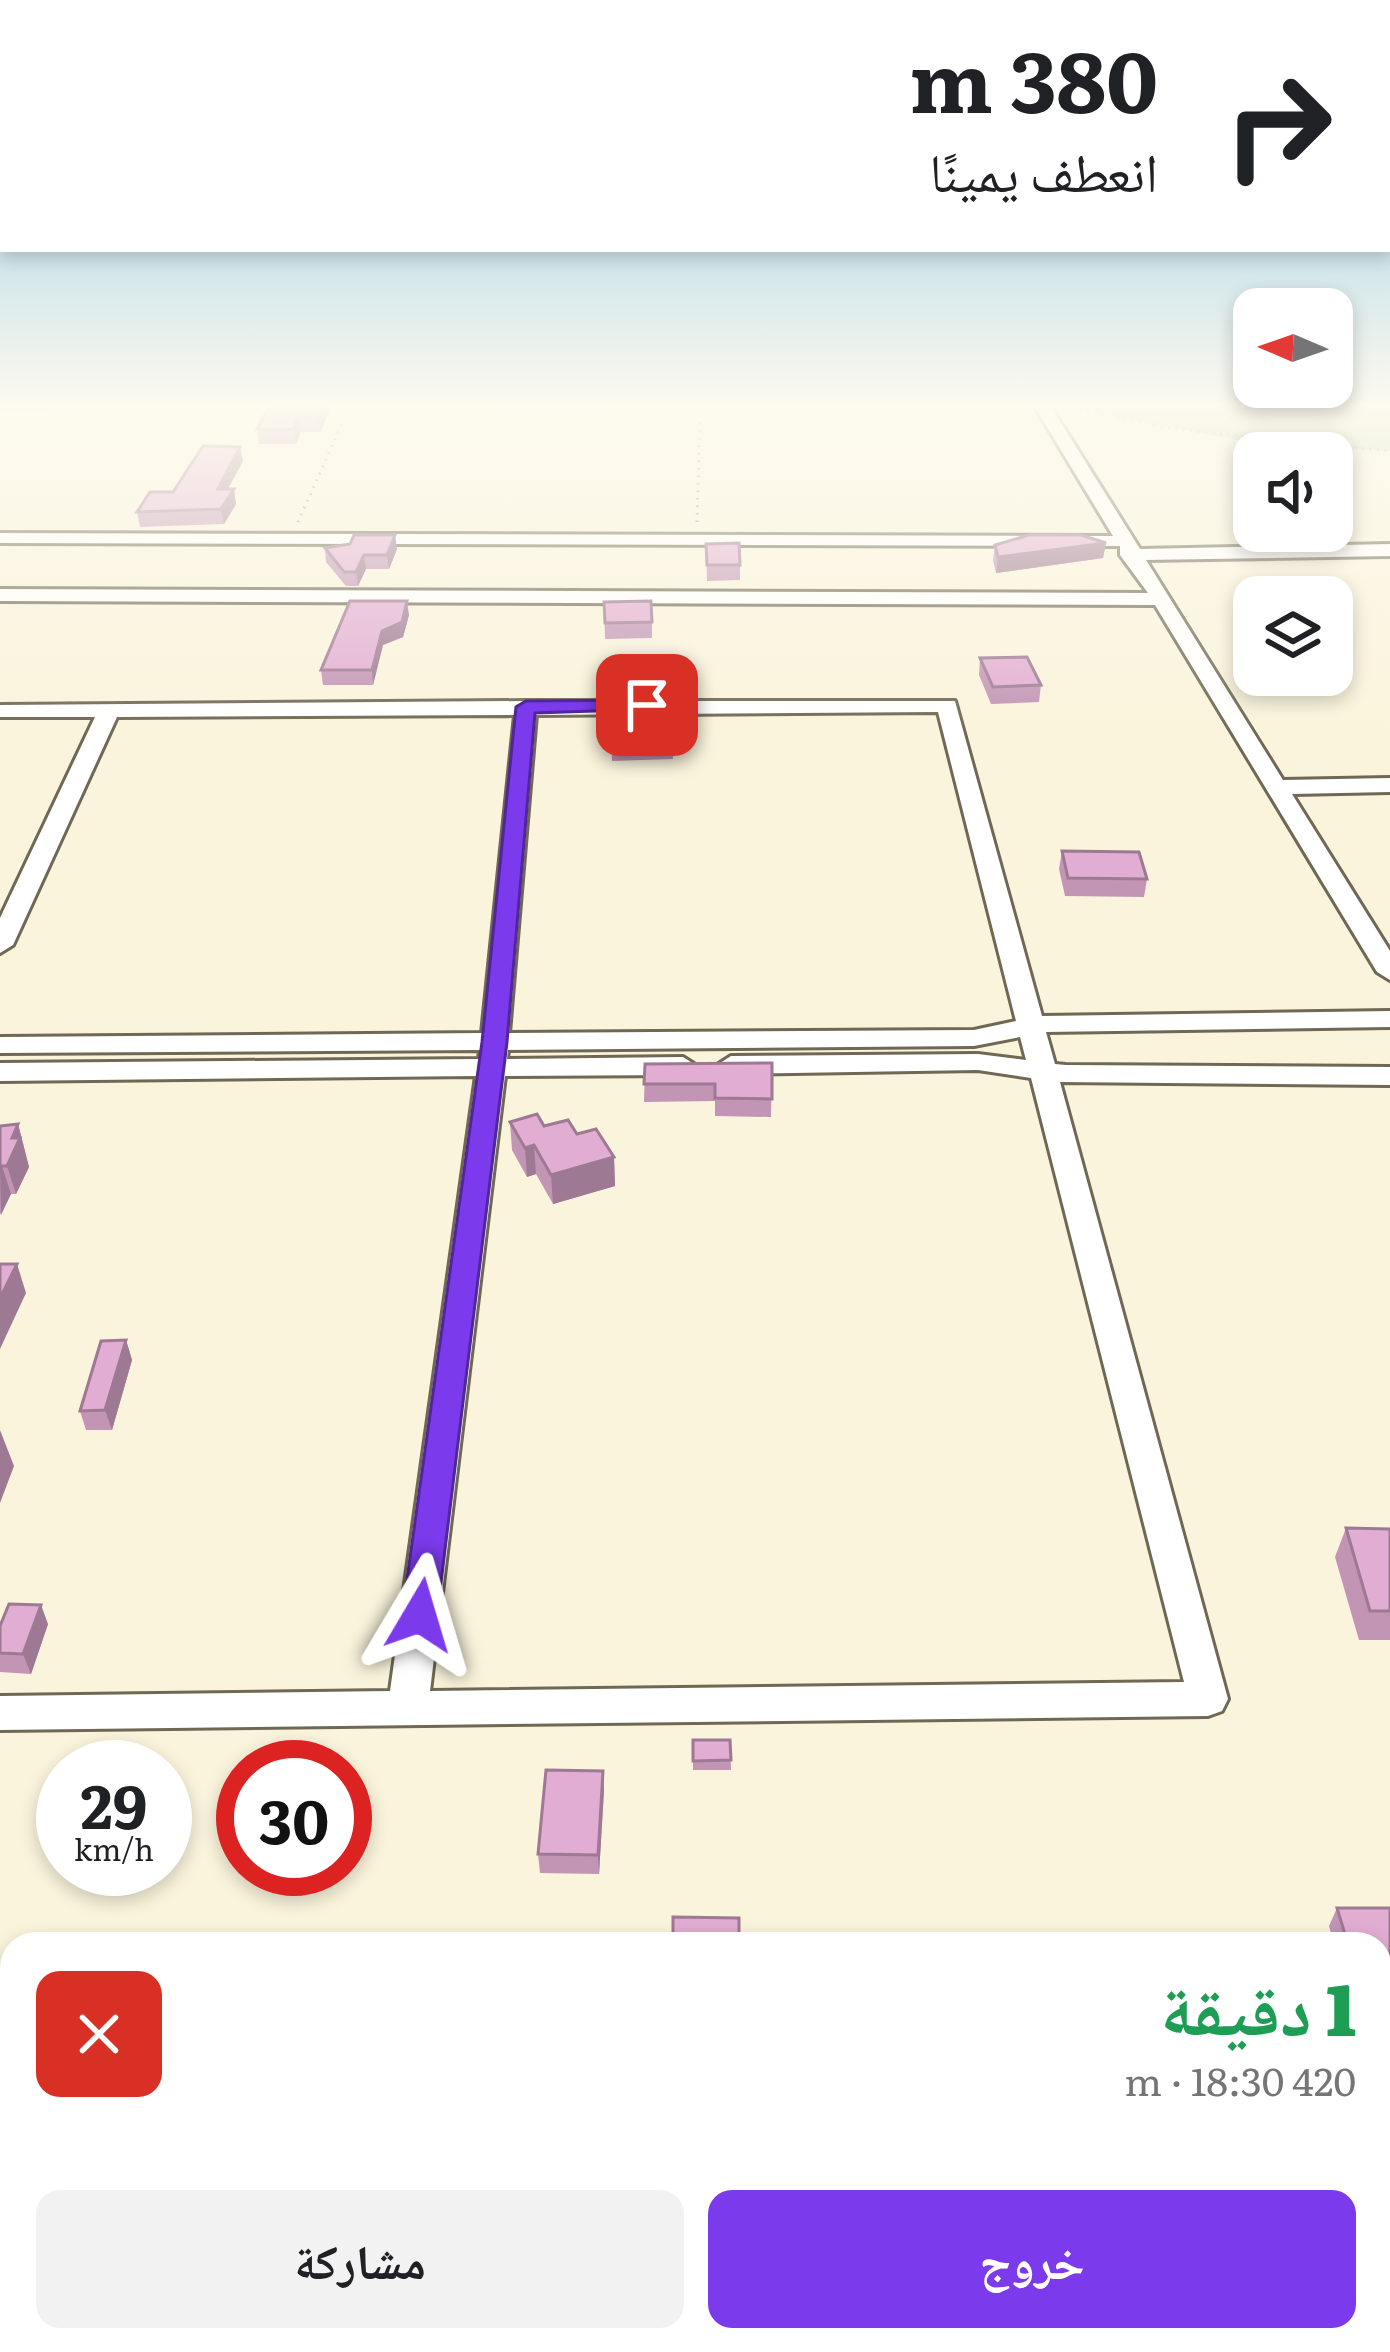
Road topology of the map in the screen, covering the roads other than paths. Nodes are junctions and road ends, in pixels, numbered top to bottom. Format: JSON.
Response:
{"nodes":[{"id":1,"x":1107,"y":517,"type":"edge"},
{"id":2,"x":0,"y":538,"type":"edge"},
{"id":3,"x":1125,"y":548,"type":"junction"},
{"id":4,"x":1390,"y":550,"type":"edge"},
{"id":5,"x":0,"y":595,"type":"edge"},
{"id":6,"x":1156,"y":599,"type":"junction"},
{"id":7,"x":526,"y":707,"type":"junction"},
{"id":8,"x":109,"y":710,"type":"junction"},
{"id":9,"x":0,"y":711,"type":"edge"},
{"id":10,"x":1390,"y":785,"type":"edge"},
{"id":11,"x":1276,"y":787,"type":"junction"},
{"id":12,"x":0,"y":945,"type":"edge"},
{"id":13,"x":1390,"y":972,"type":"edge"},
{"id":14,"x":1390,"y":1019,"type":"edge"},
{"id":15,"x":1033,"y":1025,"type":"junction"},
{"id":16,"x":0,"y":1045,"type":"edge"},
{"id":17,"x":493,"y":1055,"type":"junction"},
{"id":18,"x":0,"y":1072,"type":"edge"},
{"id":19,"x":1044,"y":1072,"type":"junction"},
{"id":20,"x":1390,"y":1076,"type":"edge"},
{"id":21,"x":408,"y":1706,"type":"junction"},
{"id":22,"x":0,"y":1713,"type":"edge"}],
"edges":[{"from":1,"to":3,"type":"street"},
{"from":2,"to":3,"type":"street"},
{"from":3,"to":4,"type":"street"},
{"from":3,"to":6,"type":"street"},
{"from":5,"to":6,"type":"street"},
{"from":6,"to":11,"type":"street"},
{"from":7,"to":8,"type":"street"},
{"from":7,"to":15,"type":"street"},
{"from":7,"to":17,"type":"street"},
{"from":8,"to":9,"type":"street"},
{"from":8,"to":12,"type":"street"},
{"from":10,"to":11,"type":"street"},
{"from":11,"to":13,"type":"street"},
{"from":14,"to":15,"type":"street"},
{"from":15,"to":17,"type":"street"},
{"from":15,"to":19,"type":"street"},
{"from":16,"to":17,"type":"street"},
{"from":17,"to":18,"type":"street"},
{"from":17,"to":19,"type":"street"},
{"from":17,"to":21,"type":"street"},
{"from":19,"to":20,"type":"street"},
{"from":19,"to":21,"type":"street"},
{"from":21,"to":22,"type":"street"}]}
